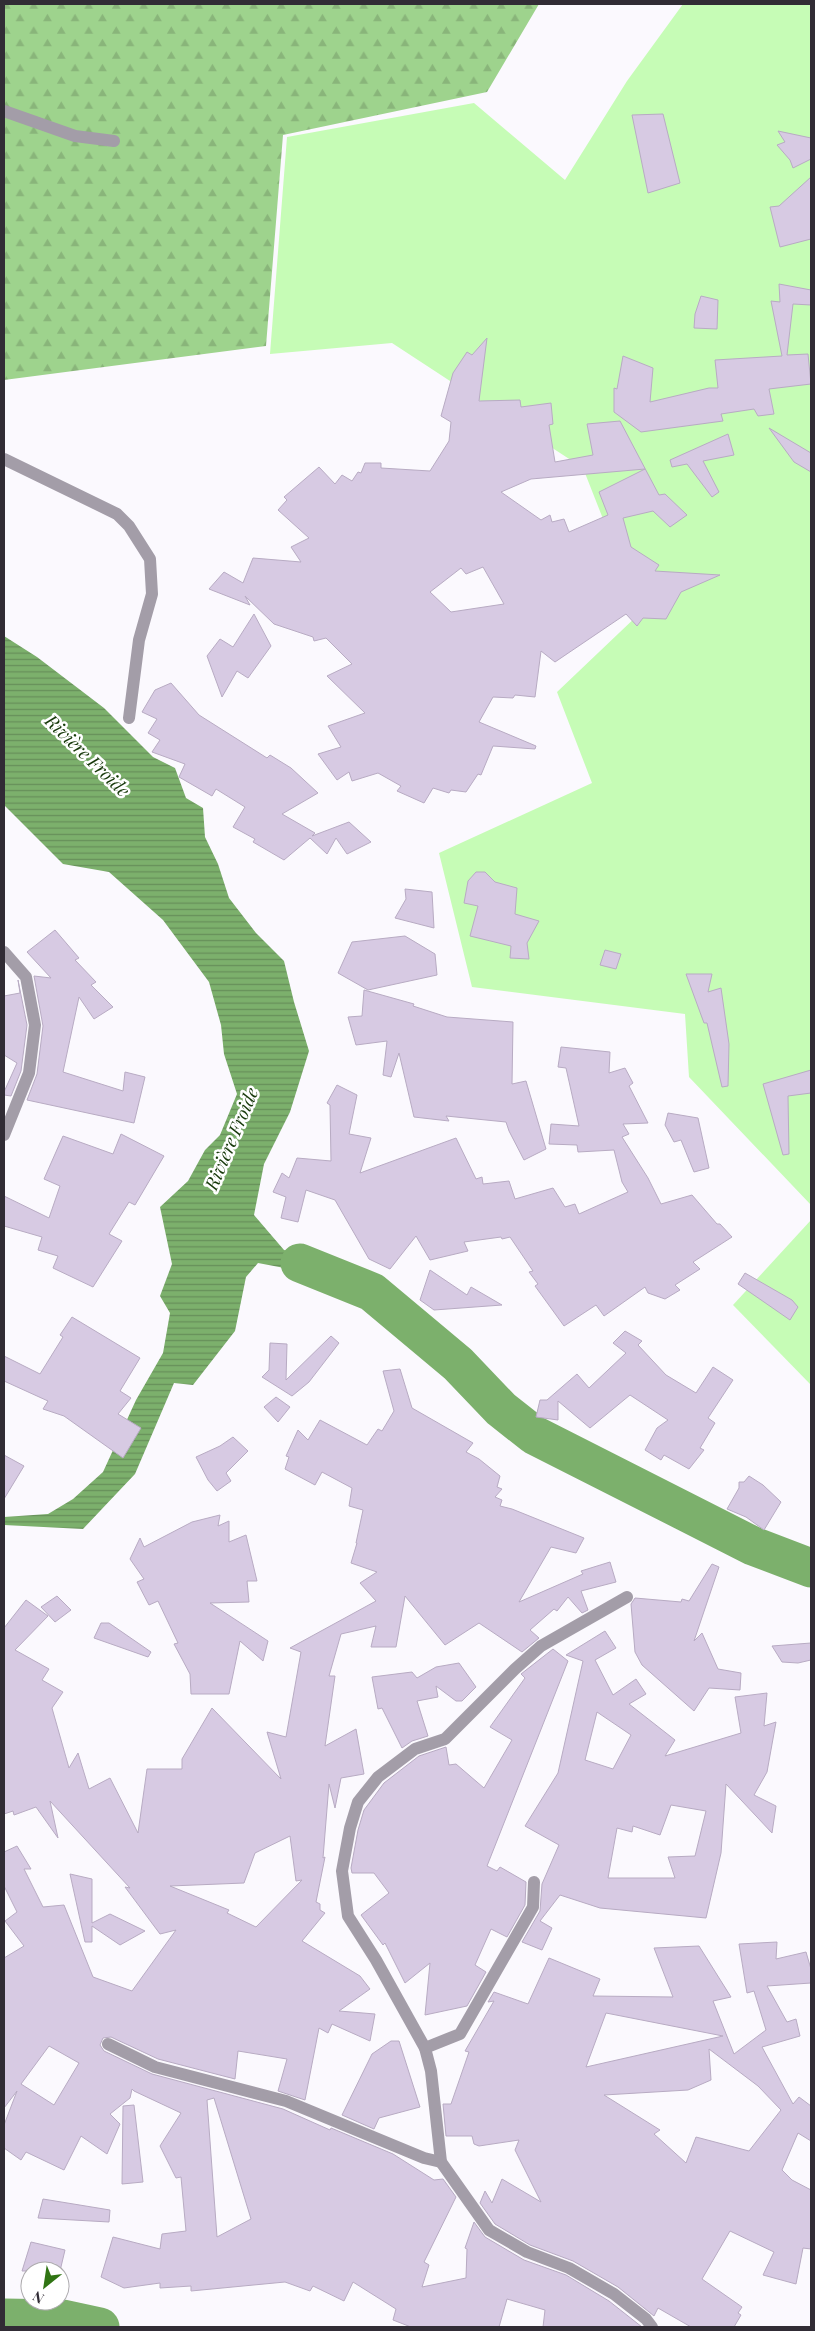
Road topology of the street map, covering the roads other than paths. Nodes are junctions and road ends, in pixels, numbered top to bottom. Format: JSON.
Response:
{"nodes":[{"id":1,"x":4,"y":111,"type":"edge"},
{"id":2,"x":114,"y":141,"type":"dead end"},
{"id":3,"x":4,"y":459,"type":"edge"},
{"id":4,"x":128,"y":718,"type":"dead end"},
{"id":5,"x":4,"y":952,"type":"edge"},
{"id":6,"x":4,"y":1135,"type":"edge"},
{"id":7,"x":627,"y":1597,"type":"dead end"},
{"id":8,"x":534,"y":1882,"type":"dead end"},
{"id":9,"x":108,"y":2044,"type":"dead end"},
{"id":10,"x":425,"y":2048,"type":"junction"},
{"id":11,"x":441,"y":2162,"type":"junction"},
{"id":12,"x":652,"y":2327,"type":"edge"}],
"edges":[{"from":1,"to":2,"type":"street"},
{"from":3,"to":4,"type":"street"},
{"from":5,"to":6,"type":"street"},
{"from":7,"to":10,"type":"street"},
{"from":8,"to":10,"type":"street"},
{"from":9,"to":11,"type":"street"},
{"from":10,"to":11,"type":"street"},
{"from":11,"to":12,"type":"street"}]}
